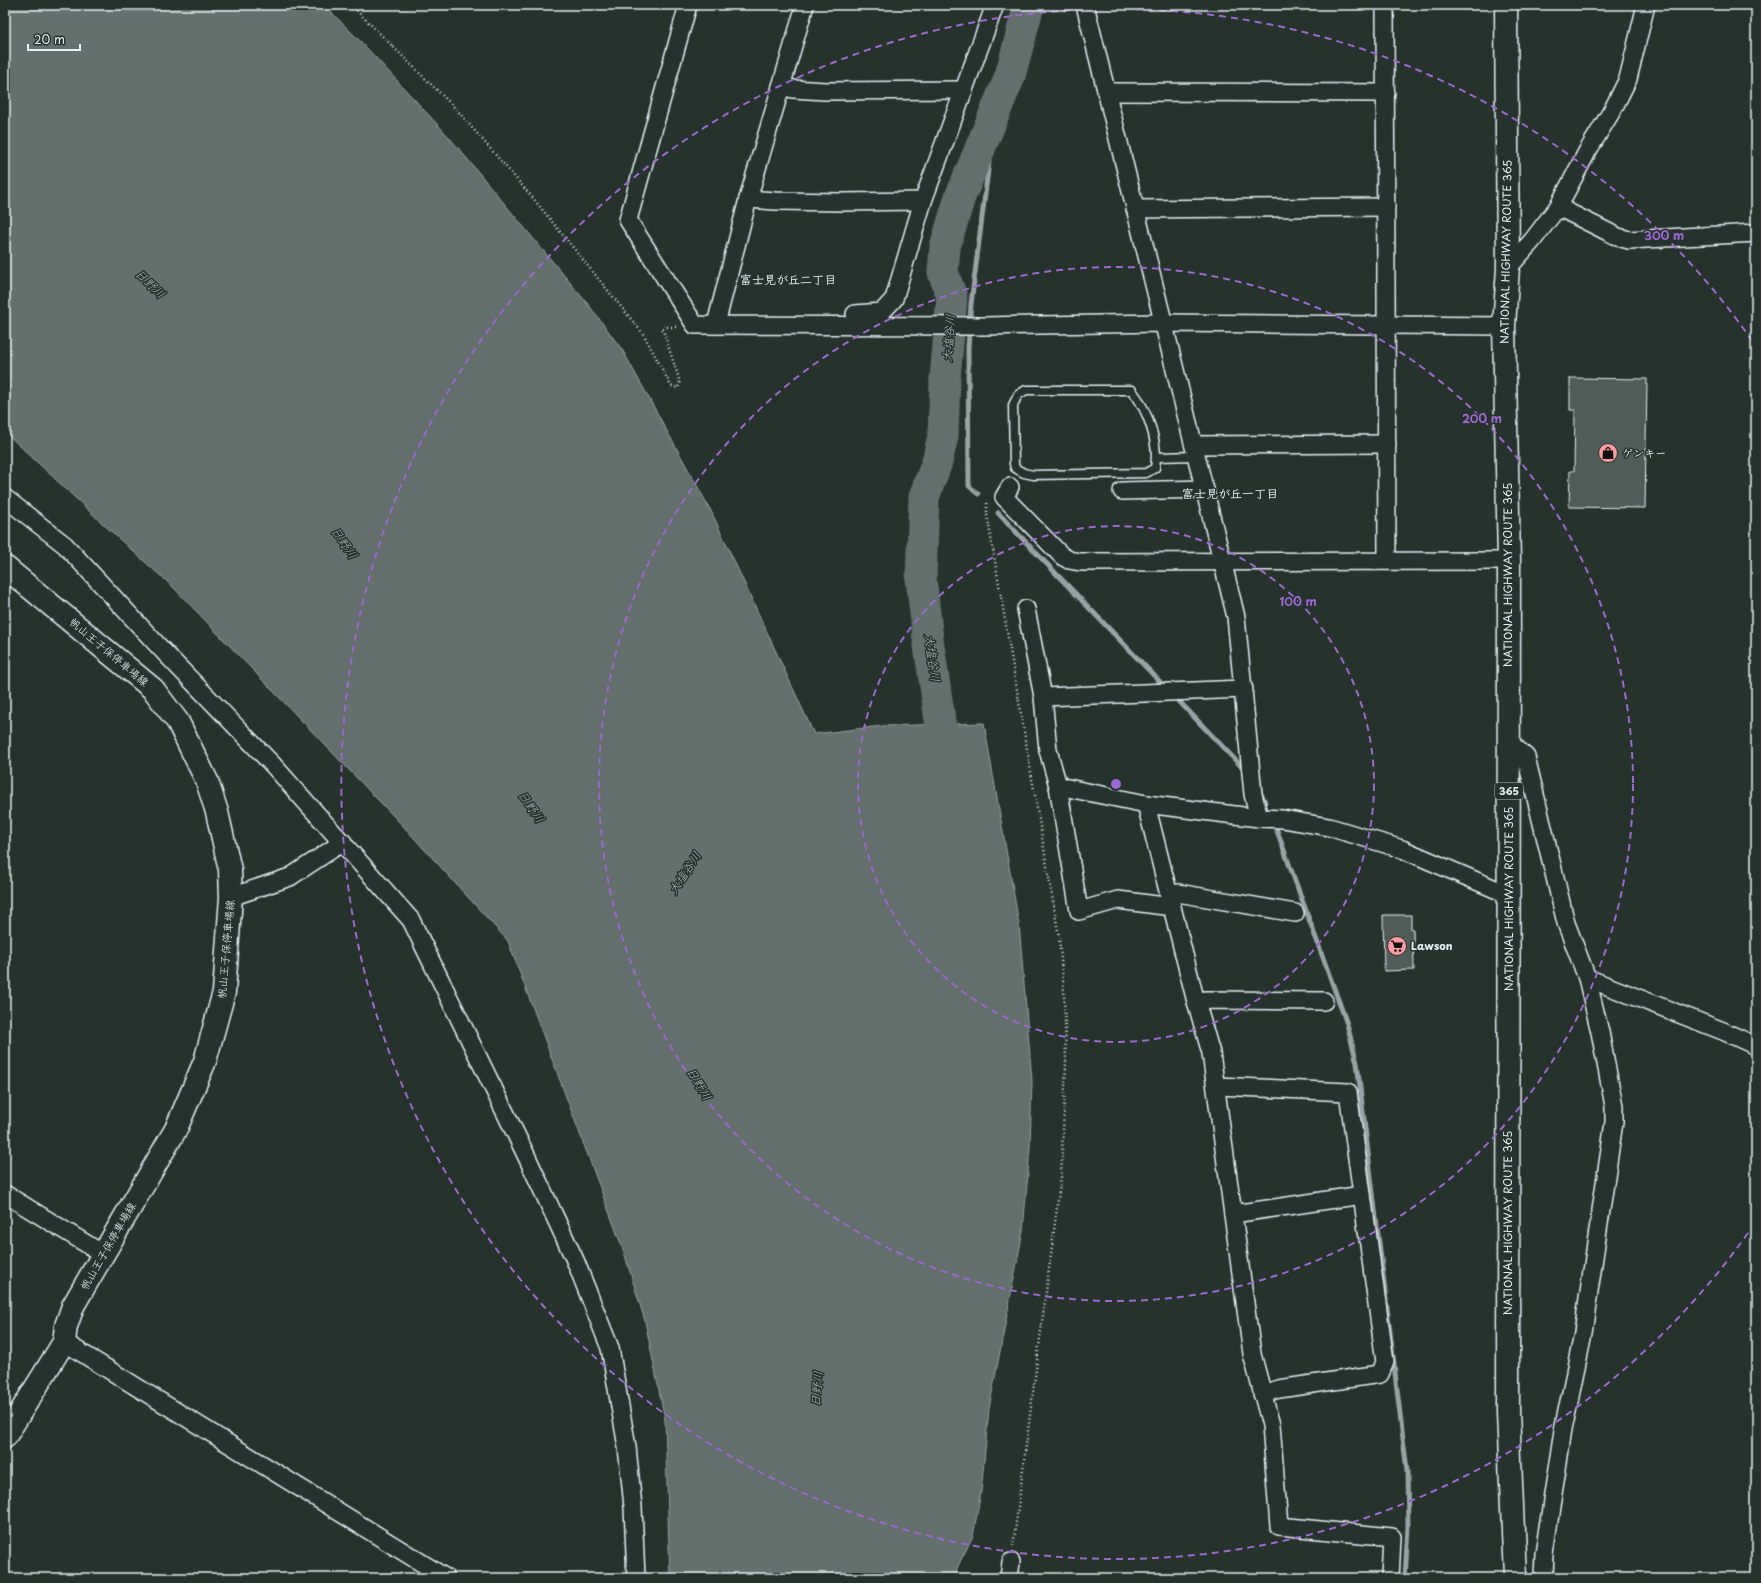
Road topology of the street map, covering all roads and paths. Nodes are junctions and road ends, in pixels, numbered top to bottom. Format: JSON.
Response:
{"nodes":[{"id":1,"x":351,"y":5,"type":"edge"},
{"id":2,"x":688,"y":5,"type":"edge"},
{"id":3,"x":805,"y":5,"type":"edge"},
{"id":4,"x":995,"y":5,"type":"edge"},
{"id":5,"x":1085,"y":5,"type":"edge"},
{"id":6,"x":1386,"y":5,"type":"edge"},
{"id":7,"x":1506,"y":5,"type":"edge"},
{"id":8,"x":1646,"y":5,"type":"edge"},
{"id":9,"x":781,"y":86,"type":"junction"},
{"id":10,"x":964,"y":90,"type":"junction"},
{"id":11,"x":1106,"y":92,"type":"junction"},
{"id":12,"x":1386,"y":93,"type":"junction"},
{"id":13,"x":748,"y":199,"type":"junction"},
{"id":14,"x":923,"y":201,"type":"junction"},
{"id":15,"x":1386,"y":207,"type":"junction"},
{"id":16,"x":1558,"y":207,"type":"junction"},
{"id":17,"x":1135,"y":209,"type":"junction"},
{"id":18,"x":1756,"y":233,"type":"edge"},
{"id":19,"x":1508,"y":268,"type":"junction"},
{"id":20,"x":1164,"y":323,"type":"junction"},
{"id":21,"x":716,"y":324,"type":"junction"},
{"id":22,"x":818,"y":324,"type":"junction"},
{"id":23,"x":695,"y":325,"type":"junction"},
{"id":24,"x":1386,"y":325,"type":"junction"},
{"id":25,"x":1504,"y":326,"type":"junction"},
{"id":26,"x":1387,"y":444,"type":"junction"},
{"id":27,"x":1195,"y":450,"type":"junction"},
{"id":28,"x":1157,"y":457,"type":"junction"},
{"id":29,"x":1205,"y":488,"type":"junction"},
{"id":30,"x":1122,"y":490,"type":"dead end"},
{"id":31,"x":1007,"y":492,"type":"joint"},
{"id":32,"x":5,"y":498,"type":"edge"},
{"id":33,"x":1387,"y":560,"type":"junction"},
{"id":34,"x":1509,"y":561,"type":"junction"},
{"id":35,"x":1223,"y":562,"type":"junction"},
{"id":36,"x":5,"y":567,"type":"edge"},
{"id":37,"x":1026,"y":608,"type":"dead end"},
{"id":38,"x":1244,"y":688,"type":"junction"},
{"id":39,"x":1043,"y":697,"type":"junction"},
{"id":40,"x":1509,"y":742,"type":"junction"},
{"id":41,"x":1058,"y":786,"type":"junction"},
{"id":42,"x":1146,"y":804,"type":"junction"},
{"id":43,"x":1259,"y":818,"type":"junction"},
{"id":44,"x":343,"y":842,"type":"junction"},
{"id":45,"x":1509,"y":895,"type":"junction"},
{"id":46,"x":232,"y":897,"type":"junction"},
{"id":47,"x":1170,"y":901,"type":"junction"},
{"id":48,"x":1295,"y":913,"type":"dead end"},
{"id":49,"x":1588,"y":978,"type":"junction"},
{"id":50,"x":1324,"y":1001,"type":"dead end"},
{"id":51,"x":1196,"y":1002,"type":"junction"},
{"id":52,"x":1756,"y":1046,"type":"edge"},
{"id":53,"x":1217,"y":1086,"type":"junction"},
{"id":54,"x":5,"y":1194,"type":"edge"},
{"id":55,"x":1362,"y":1195,"type":"junction"},
{"id":56,"x":1233,"y":1214,"type":"junction"},
{"id":57,"x":103,"y":1254,"type":"junction"},
{"id":58,"x":64,"y":1342,"type":"junction"},
{"id":59,"x":1262,"y":1394,"type":"junction"},
{"id":60,"x":5,"y":1437,"type":"edge"},
{"id":61,"x":1010,"y":1570,"type":"edge"},
{"id":62,"x":446,"y":1578,"type":"edge"},
{"id":63,"x":636,"y":1578,"type":"edge"},
{"id":64,"x":1390,"y":1578,"type":"edge"},
{"id":65,"x":1515,"y":1578,"type":"edge"},
{"id":66,"x":1543,"y":1578,"type":"edge"}],
"edges":[{"from":1,"to":23,"type":"path"},
{"from":2,"to":23,"type":"street"},
{"from":3,"to":9,"type":"street"},
{"from":4,"to":10,"type":"street"},
{"from":5,"to":11,"type":"street"},
{"from":6,"to":12,"type":"street"},
{"from":7,"to":19,"type":"main road","name":"NATIONAL HIGHWAY ROUTE 365","number":"365"},
{"from":8,"to":16,"type":"street"},
{"from":9,"to":10,"type":"street"},
{"from":9,"to":13,"type":"street"},
{"from":10,"to":14,"type":"street"},
{"from":11,"to":12,"type":"street"},
{"from":11,"to":17,"type":"street"},
{"from":12,"to":15,"type":"street"},
{"from":13,"to":14,"type":"street"},
{"from":13,"to":21,"type":"street"},
{"from":14,"to":22,"type":"street"},
{"from":15,"to":17,"type":"street"},
{"from":15,"to":24,"type":"street"},
{"from":16,"to":18,"type":"street"},
{"from":16,"to":19,"type":"street"},
{"from":17,"to":20,"type":"street"},
{"from":19,"to":25,"type":"main road","name":"NATIONAL HIGHWAY ROUTE 365","number":"365"},
{"from":20,"to":22,"type":"street"},
{"from":20,"to":24,"type":"street"},
{"from":20,"to":27,"type":"street"},
{"from":21,"to":22,"type":"street"},
{"from":21,"to":23,"type":"street"},
{"from":24,"to":25,"type":"street"},
{"from":24,"to":26,"type":"street"},
{"from":25,"to":34,"type":"main road","name":"NATIONAL HIGHWAY ROUTE 365","number":"365"},
{"from":26,"to":27,"type":"street"},
{"from":26,"to":33,"type":"street"},
{"from":27,"to":28,"type":"lane"},
{"from":27,"to":29,"type":"street"},
{"from":28,"to":28,"type":"lane"},
{"from":29,"to":30,"type":"street"},
{"from":29,"to":35,"type":"street"},
{"from":31,"to":35,"type":"street"},
{"from":31,"to":61,"type":"path"},
{"from":32,"to":44,"type":"street"},
{"from":33,"to":34,"type":"street"},
{"from":33,"to":35,"type":"street"},
{"from":34,"to":40,"type":"main road","name":"NATIONAL HIGHWAY ROUTE 365","number":"365"},
{"from":35,"to":38,"type":"street"},
{"from":36,"to":46,"type":"main road","name":"帆山王子保停車場線"},
{"from":37,"to":39,"type":"street"},
{"from":38,"to":39,"type":"street"},
{"from":38,"to":43,"type":"street"},
{"from":39,"to":41,"type":"street"},
{"from":40,"to":45,"type":"main road","name":"NATIONAL HIGHWAY ROUTE 365","number":"365"},
{"from":40,"to":49,"type":"street"},
{"from":41,"to":42,"type":"street"},
{"from":41,"to":47,"type":"street"},
{"from":42,"to":43,"type":"street"},
{"from":42,"to":47,"type":"street"},
{"from":43,"to":45,"type":"street"},
{"from":44,"to":46,"type":"street"},
{"from":44,"to":63,"type":"street"},
{"from":45,"to":65,"type":"main road","name":"NATIONAL HIGHWAY ROUTE 365","number":"365"},
{"from":46,"to":57,"type":"main road","name":"帆山王子保停車場線"},
{"from":47,"to":48,"type":"street"},
{"from":47,"to":51,"type":"street"},
{"from":49,"to":52,"type":"street"},
{"from":49,"to":66,"type":"street"},
{"from":50,"to":51,"type":"street"},
{"from":51,"to":53,"type":"street"},
{"from":53,"to":55,"type":"street"},
{"from":53,"to":56,"type":"street"},
{"from":54,"to":57,"type":"street"},
{"from":55,"to":56,"type":"street"},
{"from":55,"to":59,"type":"street"},
{"from":56,"to":59,"type":"street"},
{"from":57,"to":58,"type":"main road","name":"帆山王子保停車場線"},
{"from":58,"to":60,"type":"main road","name":"帆山王子保停車場線"},
{"from":58,"to":62,"type":"street"},
{"from":59,"to":64,"type":"street"}]}
